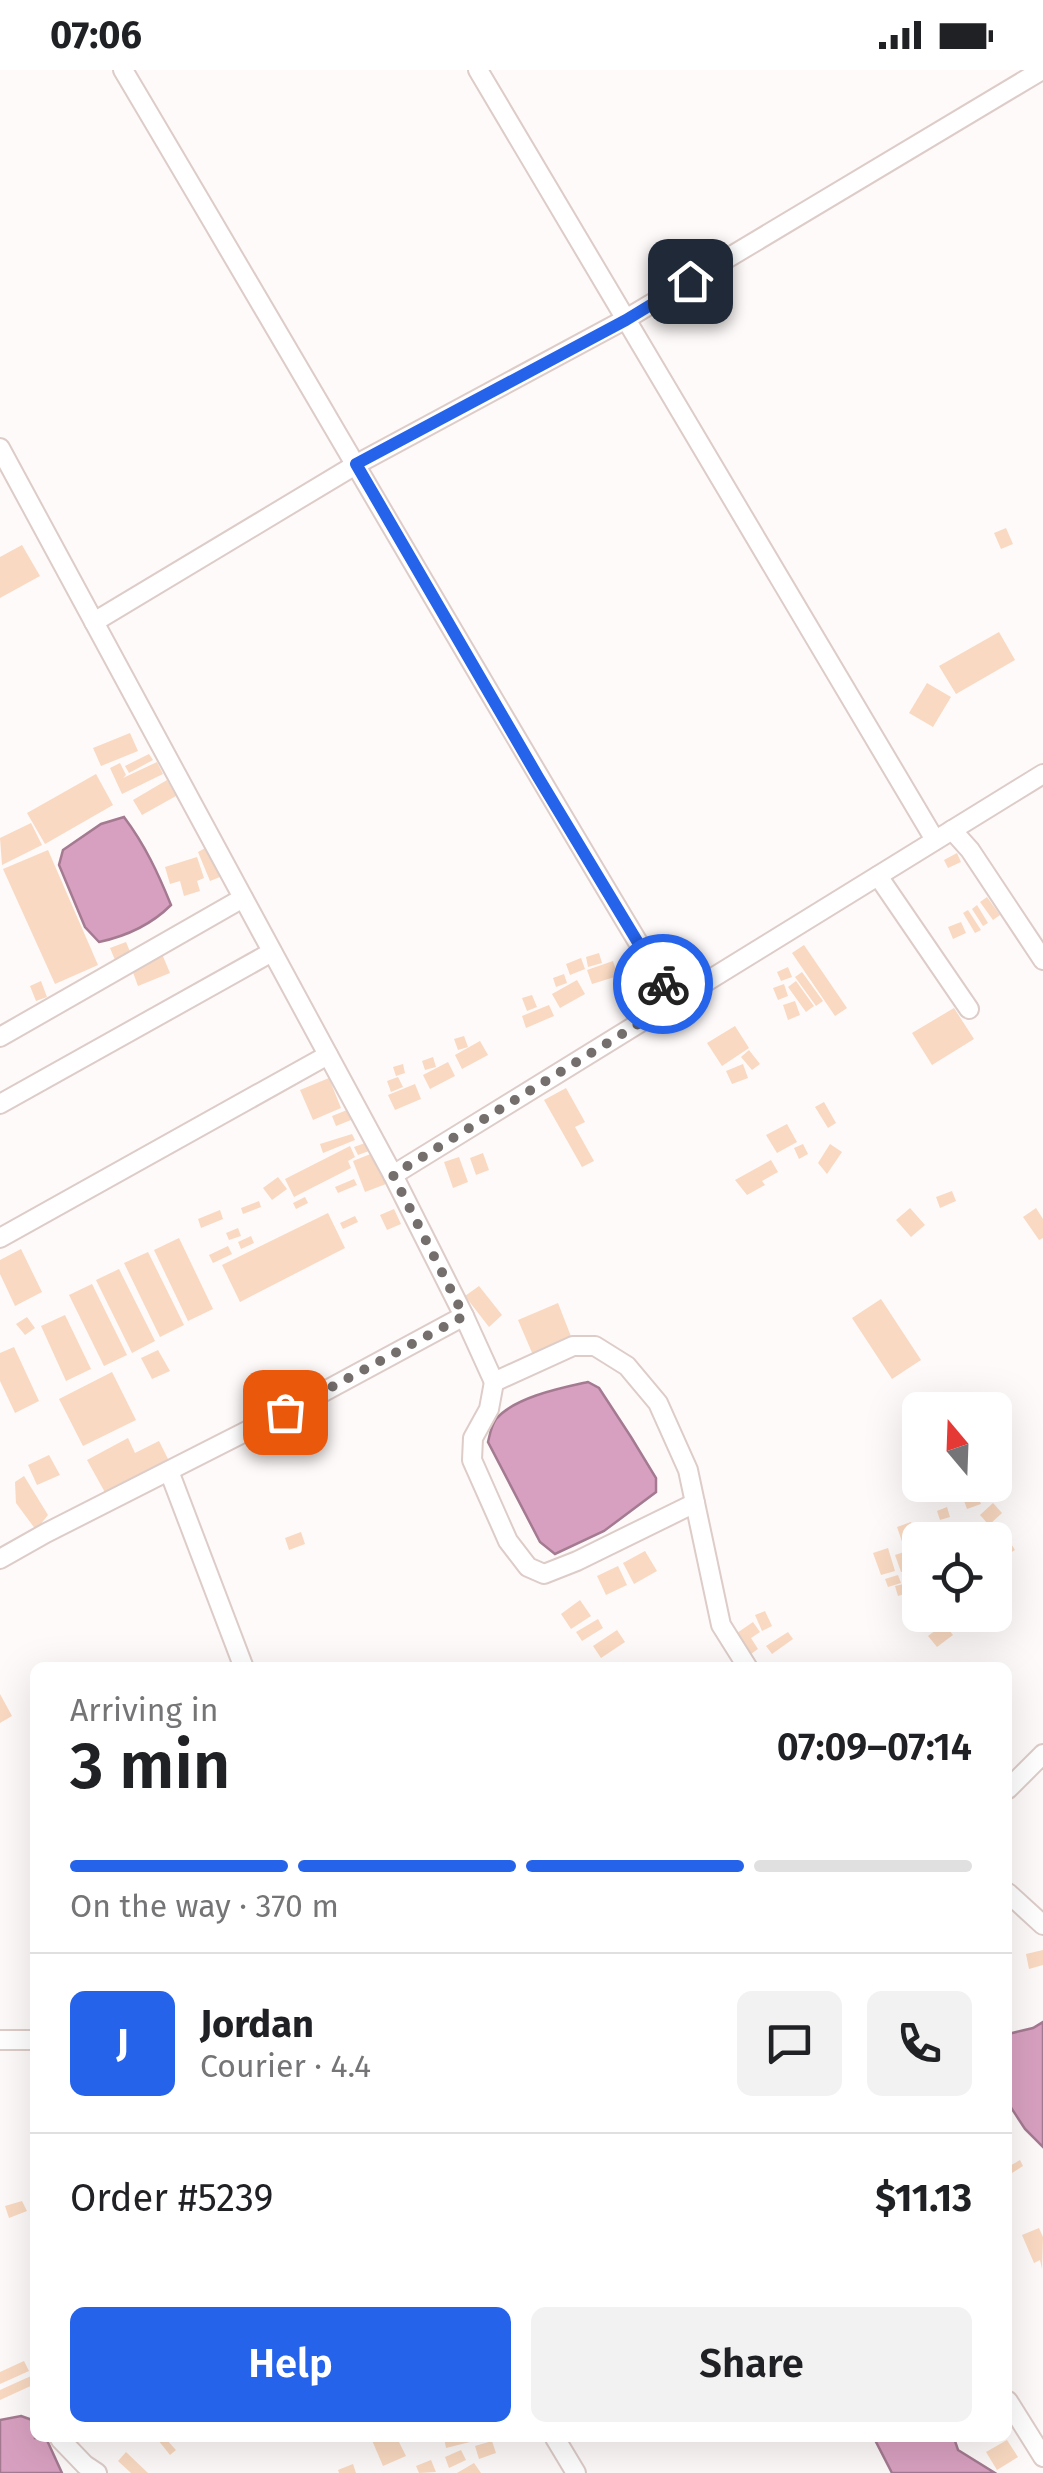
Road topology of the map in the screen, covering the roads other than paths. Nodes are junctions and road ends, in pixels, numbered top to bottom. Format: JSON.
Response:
{"nodes":[{"id":1,"x":123,"y":70,"type":"edge"},
{"id":2,"x":478,"y":70,"type":"edge"},
{"id":3,"x":1042,"y":70,"type":"edge"},
{"id":4,"x":626,"y":320,"type":"junction"},
{"id":5,"x":0,"y":448,"type":"edge"},
{"id":6,"x":356,"y":464,"type":"junction"},
{"id":7,"x":94,"y":622,"type":"junction"},
{"id":8,"x":1043,"y":774,"type":"edge"},
{"id":9,"x":952,"y":830,"type":"junction"},
{"id":10,"x":935,"y":840,"type":"junction"},
{"id":11,"x":878,"y":876,"type":"junction"},
{"id":12,"x":244,"y":898,"type":"junction"},
{"id":13,"x":272,"y":952,"type":"junction"},
{"id":14,"x":1043,"y":960,"type":"edge"},
{"id":15,"x":674,"y":1002,"type":"junction"},
{"id":16,"x":969,"y":1009,"type":"dead end"},
{"id":17,"x":0,"y":1036,"type":"edge"},
{"id":18,"x":328,"y":1055,"type":"junction"},
{"id":19,"x":0,"y":1104,"type":"edge"},
{"id":20,"x":393,"y":1175,"type":"junction"},
{"id":21,"x":0,"y":1238,"type":"edge"},
{"id":22,"x":464,"y":1316,"type":"junction"},
{"id":23,"x":494,"y":1382,"type":"junction"},
{"id":24,"x":169,"y":1471,"type":"junction"},
{"id":25,"x":694,"y":1503,"type":"junction"},
{"id":26,"x":0,"y":1559,"type":"edge"},
{"id":27,"x":242,"y":1662,"type":"edge"},
{"id":28,"x":744,"y":1662,"type":"edge"},
{"id":29,"x":1043,"y":1754,"type":"edge"},
{"id":30,"x":1012,"y":1785,"type":"edge"},
{"id":31,"x":1012,"y":1896,"type":"edge"},
{"id":32,"x":1043,"y":1924,"type":"edge"},
{"id":33,"x":0,"y":2040,"type":"edge"},
{"id":34,"x":30,"y":2040,"type":"edge"},
{"id":35,"x":1012,"y":2407,"type":"edge"},
{"id":36,"x":63,"y":2442,"type":"edge"},
{"id":37,"x":558,"y":2442,"type":"edge"},
{"id":38,"x":1043,"y":2457,"type":"edge"},
{"id":39,"x":97,"y":2473,"type":"edge"},
{"id":40,"x":576,"y":2473,"type":"edge"}],
"edges":[{"from":1,"to":6,"type":"street"},
{"from":2,"to":4,"type":"street"},
{"from":3,"to":4,"type":"street"},
{"from":4,"to":6,"type":"street"},
{"from":4,"to":10,"type":"street"},
{"from":5,"to":7,"type":"street"},
{"from":6,"to":7,"type":"street"},
{"from":6,"to":15,"type":"street"},
{"from":7,"to":12,"type":"street"},
{"from":8,"to":9,"type":"street"},
{"from":9,"to":10,"type":"street"},
{"from":9,"to":14,"type":"street"},
{"from":10,"to":11,"type":"street"},
{"from":11,"to":15,"type":"street"},
{"from":11,"to":16,"type":"street"},
{"from":12,"to":13,"type":"street"},
{"from":12,"to":17,"type":"street"},
{"from":13,"to":18,"type":"street"},
{"from":13,"to":19,"type":"street"},
{"from":15,"to":20,"type":"street"},
{"from":18,"to":20,"type":"street"},
{"from":18,"to":21,"type":"street"},
{"from":20,"to":22,"type":"street"},
{"from":22,"to":23,"type":"street"},
{"from":22,"to":24,"type":"street"},
{"from":23,"to":25,"type":"street"},
{"from":23,"to":25,"type":"street"},
{"from":24,"to":26,"type":"street"},
{"from":24,"to":27,"type":"street"},
{"from":25,"to":28,"type":"street"},
{"from":29,"to":30,"type":"street"},
{"from":31,"to":32,"type":"street"},
{"from":33,"to":34,"type":"street"},
{"from":35,"to":38,"type":"street"},
{"from":36,"to":39,"type":"street"},
{"from":37,"to":40,"type":"street"}]}
